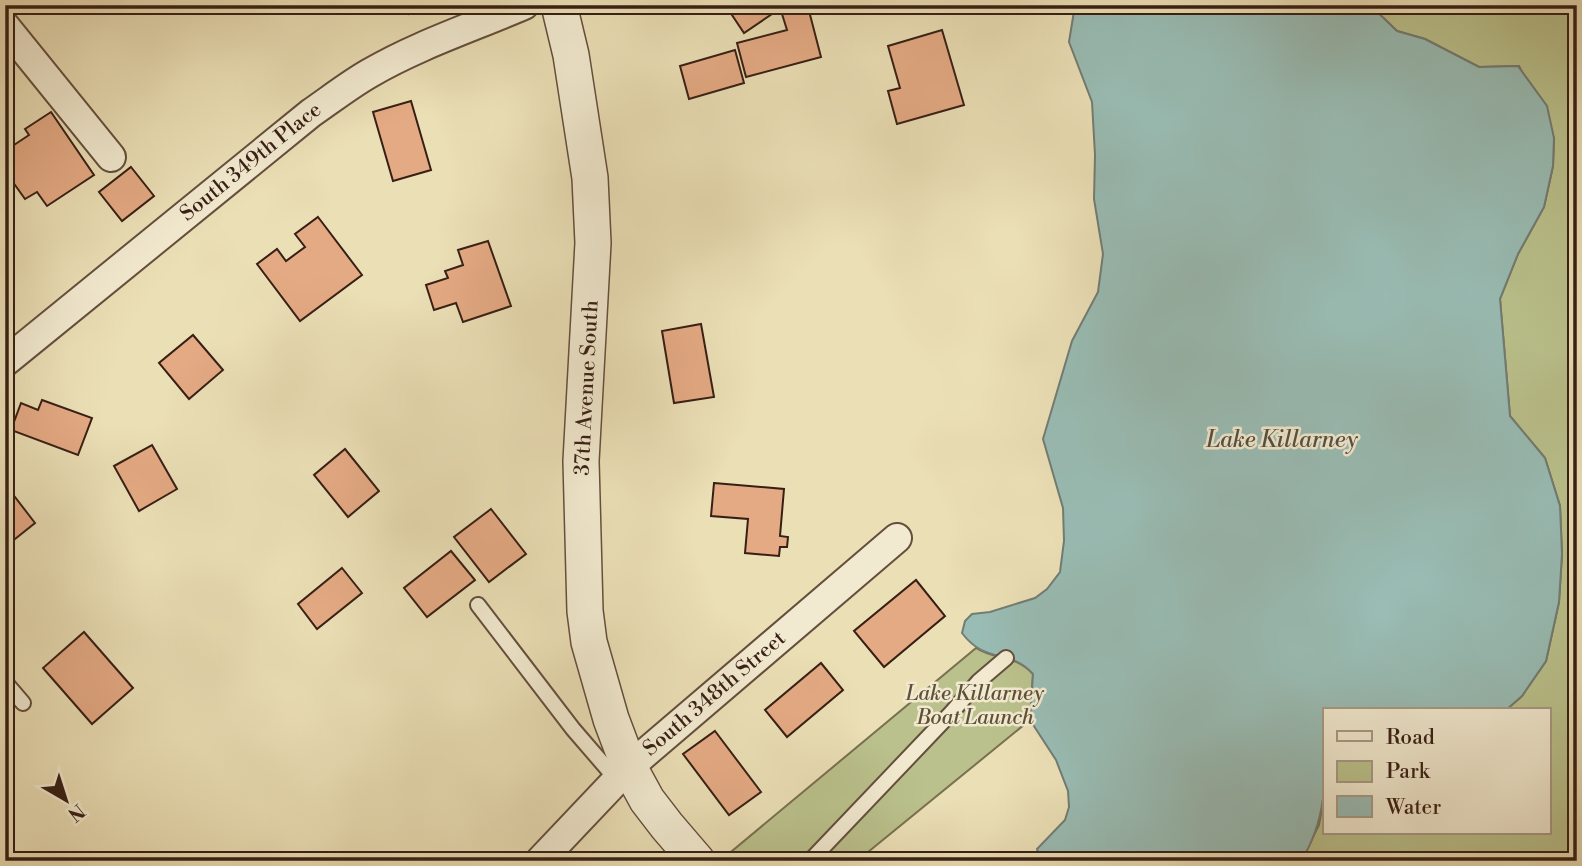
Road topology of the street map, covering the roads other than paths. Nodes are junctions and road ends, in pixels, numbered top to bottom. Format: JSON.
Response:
{"nodes":[{"id":1,"x":524,"y":5,"type":"edge"},
{"id":2,"x":559,"y":5,"type":"edge"},
{"id":3,"x":5,"y":26,"type":"edge"},
{"id":4,"x":111,"y":157,"type":"dead end"},
{"id":5,"x":5,"y":362,"type":"edge"},
{"id":6,"x":898,"y":538,"type":"dead end"},
{"id":7,"x":478,"y":605,"type":"dead end"},
{"id":8,"x":1006,"y":658,"type":"dead end"},
{"id":9,"x":5,"y":682,"type":"edge"},
{"id":10,"x":23,"y":703,"type":"dead end"},
{"id":11,"x":623,"y":774,"type":"junction"},
{"id":12,"x":548,"y":859,"type":"edge"},
{"id":13,"x":697,"y":861,"type":"edge"},
{"id":14,"x":810,"y":861,"type":"edge"}],
"edges":[{"from":1,"to":5,"type":"street","name":"South 349th Place"},
{"from":2,"to":11,"type":"street","name":"37th Avenue South"},
{"from":3,"to":4,"type":"street"},
{"from":6,"to":11,"type":"street","name":"South 348th Street"},
{"from":7,"to":11,"type":"lane"},
{"from":8,"to":14,"type":"lane"},
{"from":9,"to":10,"type":"lane"},
{"from":11,"to":12,"type":"street","name":"South 348th Street"},
{"from":11,"to":13,"type":"street","name":"37th Avenue South"}]}
